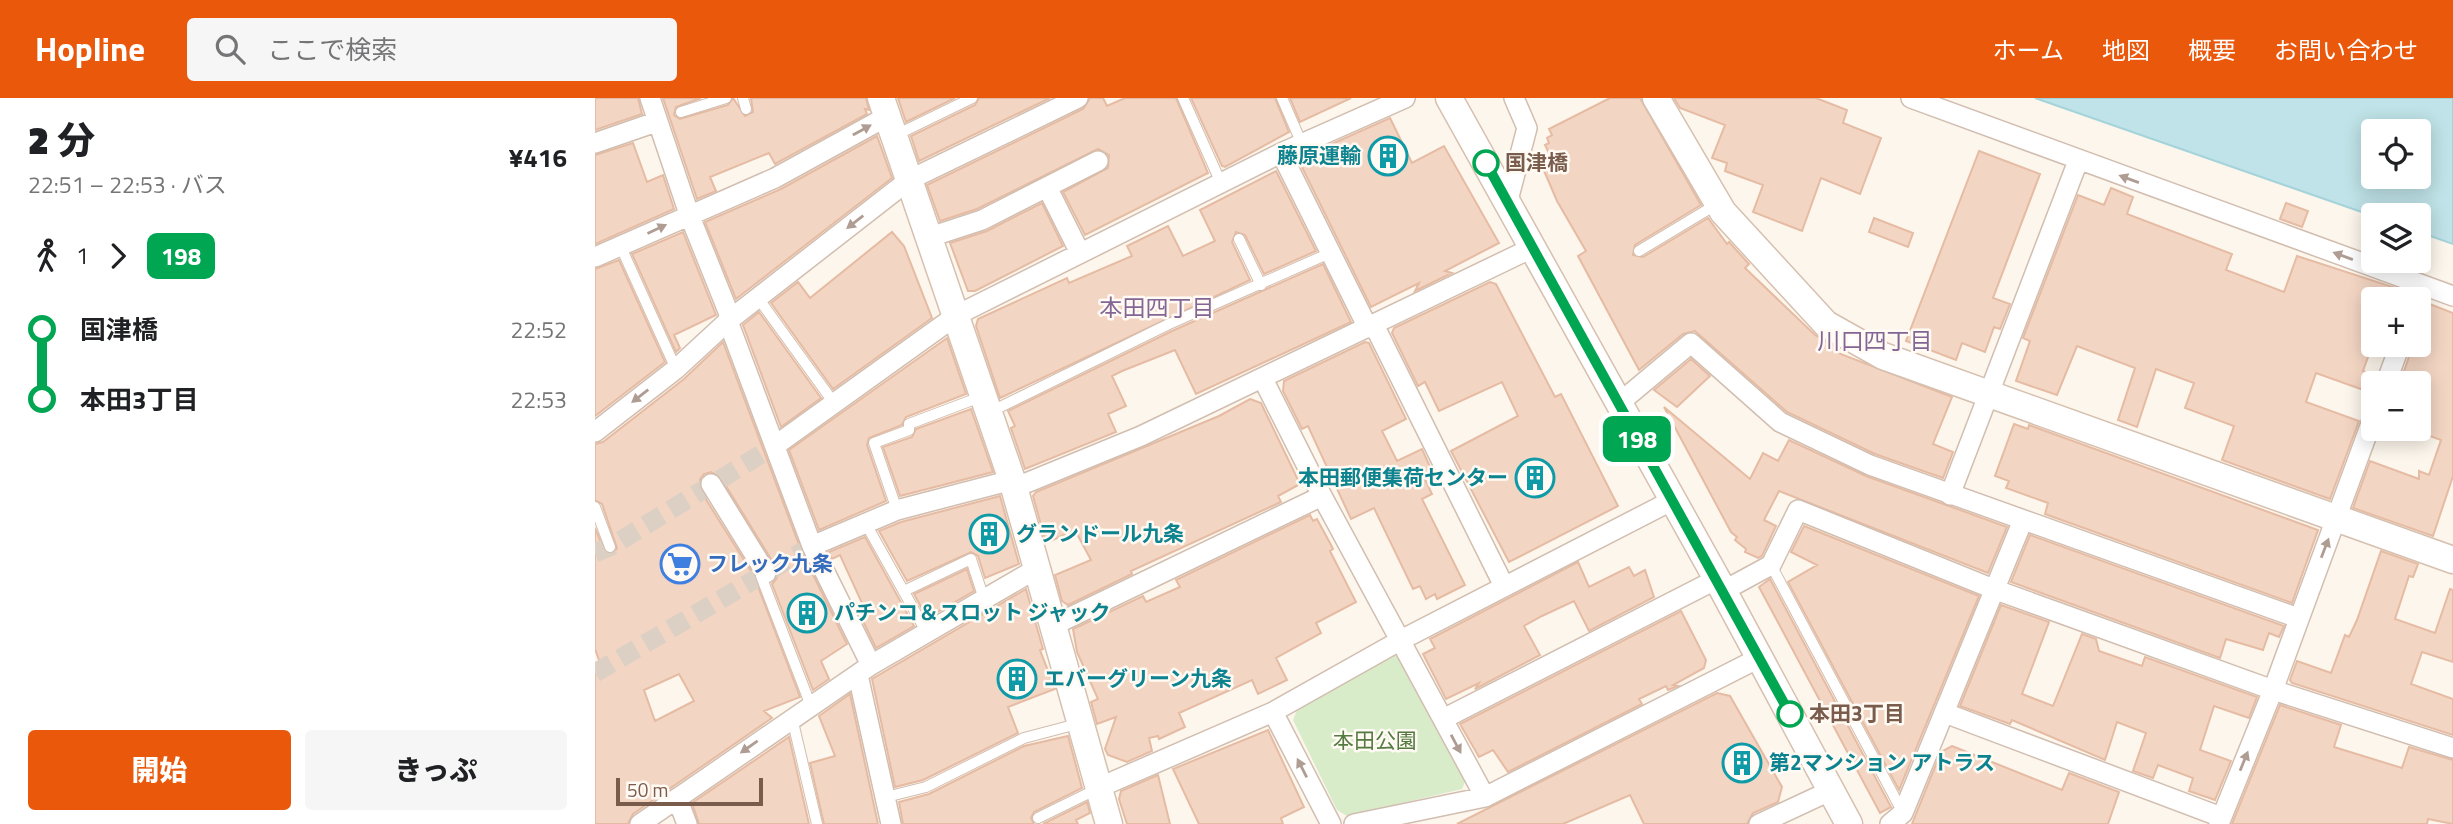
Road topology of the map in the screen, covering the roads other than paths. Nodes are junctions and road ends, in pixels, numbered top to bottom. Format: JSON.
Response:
{"nodes":[{"id":1,"x":650,"y":98,"type":"edge"},
{"id":2,"x":726,"y":98,"type":"edge"},
{"id":3,"x":972,"y":98,"type":"edge"},
{"id":4,"x":1078,"y":98,"type":"edge"},
{"id":5,"x":1183,"y":98,"type":"edge"},
{"id":6,"x":1282,"y":98,"type":"edge"},
{"id":7,"x":1405,"y":98,"type":"edge"},
{"id":8,"x":1449,"y":98,"type":"edge"},
{"id":9,"x":1514,"y":98,"type":"edge"},
{"id":10,"x":1656,"y":98,"type":"edge"},
{"id":11,"x":1911,"y":98,"type":"edge"},
{"id":12,"x":681,"y":113,"type":"dead end"},
{"id":13,"x":886,"y":117,"type":"edge"},
{"id":14,"x":656,"y":122,"type":"junction"},
{"id":15,"x":595,"y":143,"type":"edge"},
{"id":16,"x":1302,"y":144,"type":"junction"},
{"id":17,"x":1281,"y":153,"type":"junction"},
{"id":18,"x":1098,"y":161,"type":"dead end"},
{"id":19,"x":2078,"y":161,"type":"junction"},
{"id":20,"x":909,"y":180,"type":"junction"},
{"id":21,"x":1221,"y":183,"type":"junction"},
{"id":22,"x":1047,"y":187,"type":"junction"},
{"id":23,"x":1718,"y":203,"type":"junction"},
{"id":24,"x":1507,"y":204,"type":"junction"},
{"id":25,"x":689,"y":214,"type":"junction"},
{"id":26,"x":930,"y":237,"type":"junction"},
{"id":27,"x":1239,"y":239,"type":"dead end"},
{"id":28,"x":620,"y":245,"type":"junction"},
{"id":29,"x":1532,"y":248,"type":"junction"},
{"id":30,"x":1639,"y":251,"type":"dead end"},
{"id":31,"x":1080,"y":253,"type":"junction"},
{"id":32,"x":1330,"y":253,"type":"junction"},
{"id":33,"x":595,"y":257,"type":"edge"},
{"id":34,"x":1261,"y":285,"type":"junction"},
{"id":35,"x":2406,"y":287,"type":"edge"},
{"id":36,"x":2431,"y":293,"type":"edge"},
{"id":37,"x":2453,"y":296,"type":"edge"},
{"id":38,"x":758,"y":298,"type":"junction"},
{"id":39,"x":957,"y":314,"type":"junction"},
{"id":40,"x":728,"y":321,"type":"junction"},
{"id":41,"x":1371,"y":327,"type":"junction"},
{"id":42,"x":675,"y":369,"type":"junction"},
{"id":43,"x":1263,"y":379,"type":"junction"},
{"id":44,"x":1987,"y":394,"type":"junction"},
{"id":45,"x":834,"y":404,"type":"junction"},
{"id":46,"x":986,"y":404,"type":"junction"},
{"id":47,"x":1618,"y":404,"type":"junction"},
{"id":48,"x":595,"y":432,"type":"edge"},
{"id":49,"x":2365,"y":441,"type":"edge"},
{"id":50,"x":776,"y":446,"type":"junction"},
{"id":51,"x":711,"y":484,"type":"dead end"},
{"id":52,"x":1013,"y":484,"type":"junction"},
{"id":53,"x":1950,"y":495,"type":"junction"},
{"id":54,"x":1322,"y":496,"type":"junction"},
{"id":55,"x":1671,"y":501,"type":"junction"},
{"id":56,"x":595,"y":507,"type":"edge"},
{"id":57,"x":897,"y":510,"type":"junction"},
{"id":58,"x":2023,"y":520,"type":"junction"},
{"id":59,"x":2336,"y":520,"type":"junction"},
{"id":60,"x":866,"y":524,"type":"junction"},
{"id":61,"x":812,"y":546,"type":"junction"},
{"id":62,"x":610,"y":547,"type":"dead end"},
{"id":63,"x":2453,"y":560,"type":"edge"},
{"id":64,"x":1772,"y":565,"type":"junction"},
{"id":65,"x":1036,"y":569,"type":"junction"},
{"id":66,"x":764,"y":574,"type":"joint"},
{"id":67,"x":1720,"y":585,"type":"junction"},
{"id":68,"x":1504,"y":586,"type":"junction"},
{"id":69,"x":1996,"y":590,"type":"junction"},
{"id":70,"x":904,"y":592,"type":"junction"},
{"id":71,"x":983,"y":599,"type":"junction"},
{"id":72,"x":2298,"y":618,"type":"junction"},
{"id":73,"x":1054,"y":625,"type":"junction"},
{"id":74,"x":927,"y":634,"type":"junction"},
{"id":75,"x":1401,"y":640,"type":"junction"},
{"id":76,"x":1759,"y":658,"type":"junction"},
{"id":77,"x":865,"y":670,"type":"junction"},
{"id":78,"x":2273,"y":690,"type":"junction"},
{"id":79,"x":811,"y":706,"type":"junction"},
{"id":80,"x":1273,"y":712,"type":"junction"},
{"id":81,"x":1945,"y":713,"type":"junction"},
{"id":82,"x":792,"y":717,"type":"junction"},
{"id":83,"x":1443,"y":719,"type":"junction"},
{"id":84,"x":1081,"y":723,"type":"junction"},
{"id":85,"x":2453,"y":748,"type":"edge"},
{"id":86,"x":1098,"y":788,"type":"junction"},
{"id":87,"x":1832,"y":790,"type":"junction"},
{"id":88,"x":886,"y":797,"type":"junction"},
{"id":89,"x":1485,"y":797,"type":"junction"},
{"id":90,"x":677,"y":798,"type":"junction"},
{"id":91,"x":1038,"y":818,"type":"dead end"},
{"id":92,"x":1896,"y":819,"type":"edge"},
{"id":93,"x":2220,"y":820,"type":"edge"},
{"id":94,"x":640,"y":824,"type":"edge"},
{"id":95,"x":687,"y":824,"type":"edge"},
{"id":96,"x":817,"y":824,"type":"edge"},
{"id":97,"x":891,"y":824,"type":"edge"},
{"id":98,"x":1108,"y":824,"type":"edge"},
{"id":99,"x":1331,"y":824,"type":"edge"},
{"id":100,"x":1354,"y":824,"type":"edge"},
{"id":101,"x":1759,"y":824,"type":"edge"},
{"id":102,"x":1849,"y":824,"type":"edge"}],
"edges":[{"from":1,"to":14,"type":"street"},
{"from":2,"to":12,"type":"lane"},
{"from":3,"to":13,"type":"lane"},
{"from":4,"to":20,"type":"street"},
{"from":5,"to":21,"type":"lane"},
{"from":6,"to":16,"type":"lane"},
{"from":7,"to":16,"type":"street"},
{"from":8,"to":24,"type":"street"},
{"from":9,"to":24,"type":"street"},
{"from":10,"to":23,"type":"street"},
{"from":11,"to":19,"type":"street"},
{"from":13,"to":20,"type":"street"},
{"from":25,"to":13,"type":"street","one_way":true},
{"from":14,"to":15,"type":"street"},
{"from":14,"to":25,"type":"street"},
{"from":16,"to":17,"type":"street"},
{"from":17,"to":21,"type":"street"},
{"from":17,"to":32,"type":"street"},
{"from":18,"to":22,"type":"street"},
{"from":35,"to":19,"type":"street","one_way":true},
{"from":19,"to":44,"type":"street"},
{"from":20,"to":26,"type":"street"},
{"from":20,"to":38,"type":"street","one_way":true},
{"from":21,"to":31,"type":"street"},
{"from":22,"to":26,"type":"street"},
{"from":22,"to":31,"type":"street"},
{"from":23,"to":30,"type":"lane"},
{"from":23,"to":44,"type":"street"},
{"from":24,"to":29,"type":"street"},
{"from":28,"to":25,"type":"street","one_way":true},
{"from":25,"to":40,"type":"street"},
{"from":26,"to":39,"type":"street"},
{"from":27,"to":34,"type":"lane"},
{"from":28,"to":33,"type":"street"},
{"from":28,"to":42,"type":"lane"},
{"from":29,"to":41,"type":"street"},
{"from":29,"to":47,"type":"street"},
{"from":31,"to":39,"type":"street"},
{"from":32,"to":34,"type":"lane"},
{"from":32,"to":41,"type":"street"},
{"from":34,"to":46,"type":"lane"},
{"from":36,"to":37,"type":"street"},
{"from":38,"to":40,"type":"street"},
{"from":38,"to":45,"type":"lane"},
{"from":39,"to":45,"type":"street"},
{"from":39,"to":46,"type":"street"},
{"from":40,"to":42,"type":"street"},
{"from":40,"to":50,"type":"street"},
{"from":41,"to":43,"type":"street"},
{"from":41,"to":68,"type":"street"},
{"from":42,"to":48,"type":"street","one_way":true},
{"from":43,"to":52,"type":"street"},
{"from":43,"to":54,"type":"street"},
{"from":44,"to":53,"type":"street"},
{"from":44,"to":59,"type":"street"},
{"from":45,"to":50,"type":"street"},
{"from":46,"to":52,"type":"street"},
{"from":46,"to":57,"type":"lane"},
{"from":47,"to":53,"type":"street"},
{"from":47,"to":55,"type":"street"},
{"from":49,"to":59,"type":"street"},
{"from":50,"to":61,"type":"street"},
{"from":51,"to":66,"type":"street"},
{"from":52,"to":57,"type":"street"},
{"from":52,"to":65,"type":"street"},
{"from":53,"to":58,"type":"street"},
{"from":54,"to":73,"type":"street"},
{"from":54,"to":75,"type":"street"},
{"from":55,"to":67,"type":"street"},
{"from":55,"to":68,"type":"street"},
{"from":56,"to":62,"type":"lane"},
{"from":57,"to":60,"type":"street"},
{"from":58,"to":69,"type":"street"},
{"from":58,"to":72,"type":"street"},
{"from":59,"to":63,"type":"street"},
{"from":72,"to":59,"type":"street","one_way":true},
{"from":60,"to":61,"type":"street"},
{"from":60,"to":70,"type":"lane"},
{"from":61,"to":77,"type":"street"},
{"from":64,"to":67,"type":"street"},
{"from":64,"to":69,"type":"street"},
{"from":64,"to":92,"type":"lane"},
{"from":65,"to":71,"type":"street"},
{"from":65,"to":73,"type":"street"},
{"from":66,"to":79,"type":"lane"},
{"from":67,"to":76,"type":"street"},
{"from":67,"to":83,"type":"street"},
{"from":68,"to":75,"type":"street"},
{"from":69,"to":78,"type":"street"},
{"from":69,"to":81,"type":"street"},
{"from":70,"to":71,"type":"lane"},
{"from":70,"to":74,"type":"lane"},
{"from":71,"to":74,"type":"street"},
{"from":72,"to":78,"type":"street"},
{"from":73,"to":84,"type":"street"},
{"from":74,"to":77,"type":"street"},
{"from":75,"to":80,"type":"street"},
{"from":75,"to":83,"type":"street"},
{"from":76,"to":87,"type":"street"},
{"from":76,"to":89,"type":"street"},
{"from":77,"to":79,"type":"street"},
{"from":77,"to":88,"type":"street"},
{"from":78,"to":85,"type":"street"},
{"from":93,"to":78,"type":"street","one_way":true},
{"from":79,"to":82,"type":"street"},
{"from":80,"to":86,"type":"street"},
{"from":99,"to":80,"type":"street","one_way":true},
{"from":81,"to":92,"type":"street"},
{"from":81,"to":93,"type":"street"},
{"from":82,"to":90,"type":"street","one_way":true},
{"from":82,"to":96,"type":"lane"},
{"from":83,"to":89,"type":"street","one_way":true},
{"from":84,"to":86,"type":"street"},
{"from":84,"to":88,"type":"lane"},
{"from":86,"to":91,"type":"lane"},
{"from":86,"to":98,"type":"street"},
{"from":87,"to":101,"type":"street"},
{"from":87,"to":102,"type":"street"},
{"from":88,"to":97,"type":"street"},
{"from":89,"to":100,"type":"street"},
{"from":90,"to":94,"type":"street"},
{"from":90,"to":95,"type":"street"}]}
